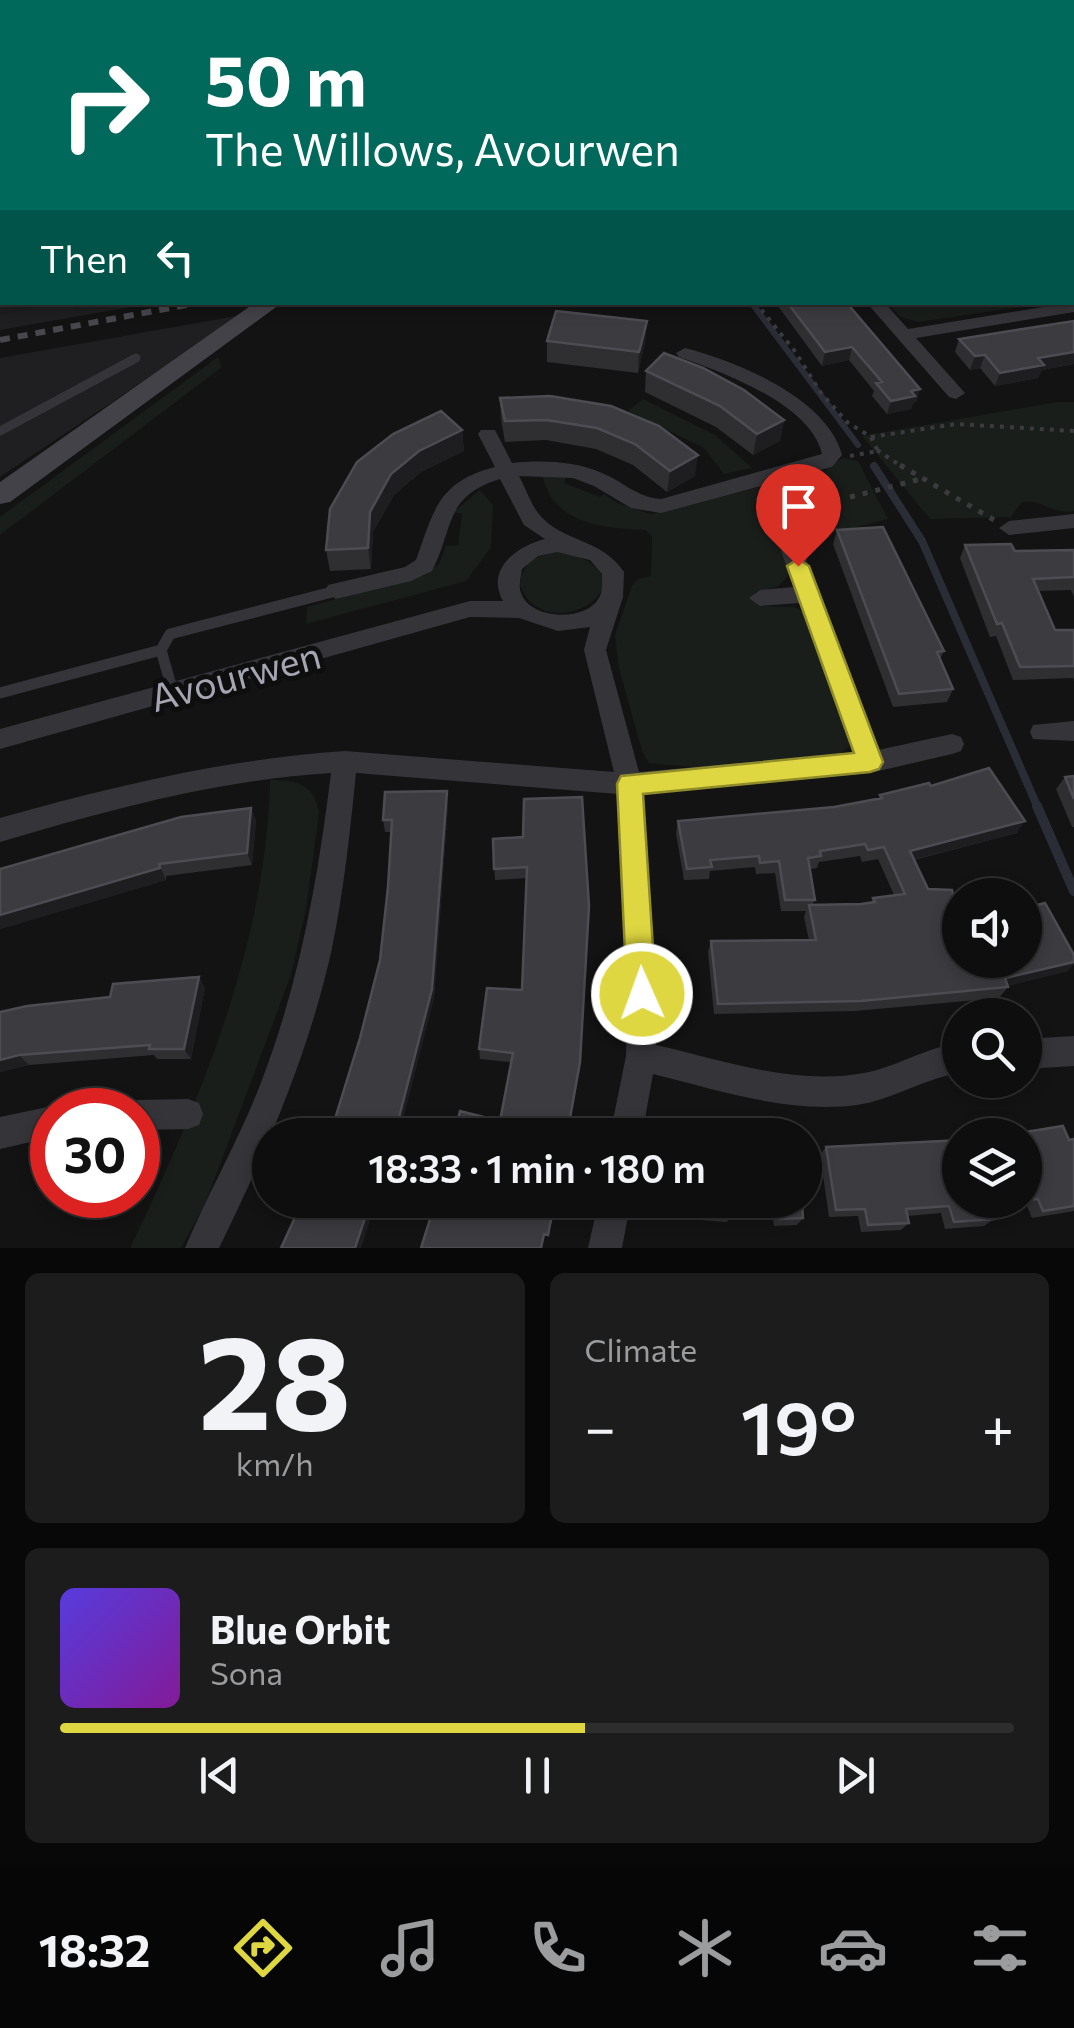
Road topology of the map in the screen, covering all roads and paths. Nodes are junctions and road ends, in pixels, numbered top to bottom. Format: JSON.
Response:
{"nodes":[{"id":1,"x":268,"y":305,"type":"edge"},
{"id":2,"x":757,"y":305,"type":"edge"},
{"id":3,"x":877,"y":305,"type":"edge"},
{"id":4,"x":1074,"y":307,"type":"edge"},
{"id":5,"x":904,"y":336,"type":"junction"},
{"id":6,"x":685,"y":353,"type":"dead end"},
{"id":7,"x":136,"y":358,"type":"dead end"},
{"id":8,"x":956,"y":393,"type":"dead end"},
{"id":9,"x":0,"y":432,"type":"edge"},
{"id":10,"x":1074,"y":432,"type":"edge"},
{"id":11,"x":488,"y":434,"type":"dead end"},
{"id":12,"x":871,"y":437,"type":"junction"},
{"id":13,"x":877,"y":450,"type":"junction"},
{"id":14,"x":832,"y":455,"type":"junction"},
{"id":15,"x":506,"y":471,"type":"junction"},
{"id":16,"x":920,"y":480,"type":"junction"},
{"id":17,"x":0,"y":496,"type":"edge"},
{"id":18,"x":850,"y":497,"type":"dead end"},
{"id":19,"x":531,"y":520,"type":"junction"},
{"id":20,"x":1074,"y":521,"type":"edge"},
{"id":21,"x":1009,"y":528,"type":"joint"},
{"id":22,"x":570,"y":544,"type":"junction"},
{"id":23,"x":792,"y":551,"type":"dead end"},
{"id":24,"x":522,"y":556,"type":"junction"},
{"id":25,"x":508,"y":581,"type":"junction"},
{"id":26,"x":336,"y":590,"type":"joint"},
{"id":27,"x":808,"y":594,"type":"junction"},
{"id":28,"x":760,"y":598,"type":"dead end"},
{"id":29,"x":608,"y":606,"type":"junction"},
{"id":30,"x":470,"y":609,"type":"junction"},
{"id":31,"x":522,"y":610,"type":"junction"},
{"id":32,"x":561,"y":624,"type":"junction"},
{"id":33,"x":161,"y":650,"type":"junction"},
{"id":34,"x":595,"y":650,"type":"junction"},
{"id":35,"x":173,"y":692,"type":"junction"},
{"id":36,"x":0,"y":693,"type":"edge"},
{"id":37,"x":1074,"y":731,"type":"edge"},
{"id":38,"x":1042,"y":732,"type":"dead end"},
{"id":39,"x":0,"y":739,"type":"edge"},
{"id":40,"x":952,"y":744,"type":"dead end"},
{"id":41,"x":345,"y":762,"type":"junction"},
{"id":42,"x":870,"y":762,"type":"junction"},
{"id":43,"x":630,"y":784,"type":"junction"},
{"id":44,"x":0,"y":830,"type":"edge"},
{"id":45,"x":1074,"y":1051,"type":"edge"},
{"id":46,"x":1042,"y":1053,"type":"edge"},
{"id":47,"x":641,"y":1056,"type":"junction"},
{"id":48,"x":942,"y":1061,"type":"edge"},
{"id":49,"x":188,"y":1114,"type":"dead end"},
{"id":50,"x":160,"y":1115,"type":"edge"},
{"id":51,"x":629,"y":1118,"type":"edge"},
{"id":52,"x":30,"y":1127,"type":"edge"},
{"id":53,"x":0,"y":1133,"type":"edge"},
{"id":54,"x":611,"y":1218,"type":"edge"},
{"id":55,"x":202,"y":1248,"type":"edge"},
{"id":56,"x":605,"y":1248,"type":"edge"}],
"edges":[{"from":1,"to":17,"type":"main road"},
{"from":2,"to":12,"type":"path"},
{"from":3,"to":5,"type":"street"},
{"from":4,"to":5,"type":"street"},
{"from":5,"to":8,"type":"street"},
{"from":6,"to":14,"type":"street"},
{"from":7,"to":9,"type":"lane"},
{"from":10,"to":12,"type":"path"},
{"from":11,"to":15,"type":"street"},
{"from":12,"to":13,"type":"path"},
{"from":13,"to":14,"type":"path"},
{"from":13,"to":16,"type":"path"},
{"from":14,"to":15,"type":"street"},
{"from":15,"to":19,"type":"street"},
{"from":15,"to":26,"type":"street"},
{"from":16,"to":18,"type":"path"},
{"from":16,"to":21,"type":"path"},
{"from":19,"to":22,"type":"street"},
{"from":19,"to":24,"type":"street","name":"Avourwen"},
{"from":20,"to":21,"type":"street"},
{"from":22,"to":24,"type":"street"},
{"from":22,"to":29,"type":"street"},
{"from":23,"to":27,"type":"street"},
{"from":24,"to":25,"type":"street","name":"Avourwen"},
{"from":25,"to":30,"type":"street","name":"Avourwen"},
{"from":25,"to":31,"type":"street"},
{"from":26,"to":33,"type":"lane"},
{"from":27,"to":28,"type":"street"},
{"from":27,"to":42,"type":"street"},
{"from":29,"to":32,"type":"street"},
{"from":29,"to":34,"type":"street"},
{"from":30,"to":31,"type":"street","name":"Avourwen"},
{"from":30,"to":35,"type":"street","name":"Avourwen"},
{"from":31,"to":32,"type":"street","name":"Avourwen"},
{"from":32,"to":34,"type":"street","name":"Avourwen"},
{"from":33,"to":35,"type":"lane"},
{"from":33,"to":36,"type":"lane"},
{"from":34,"to":43,"type":"street"},
{"from":35,"to":39,"type":"street","name":"Avourwen"},
{"from":37,"to":38,"type":"street"},
{"from":40,"to":42,"type":"street"},
{"from":41,"to":43,"type":"street"},
{"from":41,"to":44,"type":"street"},
{"from":41,"to":55,"type":"street"},
{"from":42,"to":43,"type":"street"},
{"from":43,"to":47,"type":"street"},
{"from":45,"to":46,"type":"street"},
{"from":47,"to":48,"type":"street"},
{"from":47,"to":51,"type":"street"},
{"from":49,"to":50,"type":"street"},
{"from":52,"to":53,"type":"street"},
{"from":54,"to":56,"type":"street"}]}
